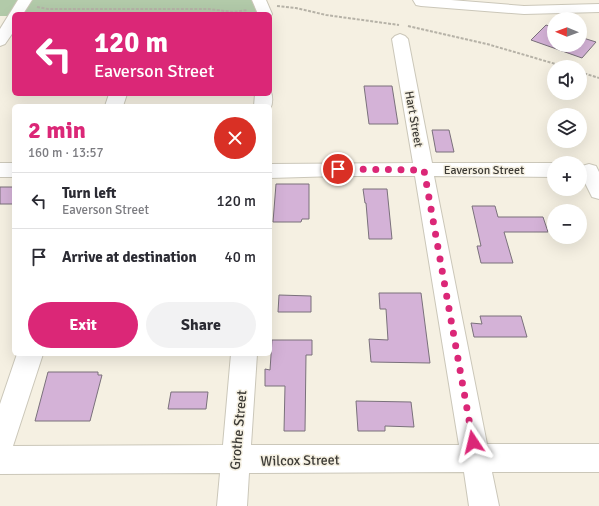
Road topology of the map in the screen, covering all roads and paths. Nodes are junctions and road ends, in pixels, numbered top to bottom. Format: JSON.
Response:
{"nodes":[{"id":1,"x":420,"y":0,"type":"edge"},
{"id":2,"x":30,"y":4,"type":"edge"},
{"id":3,"x":263,"y":7,"type":"edge"},
{"id":4,"x":599,"y":8,"type":"edge"},
{"id":5,"x":20,"y":12,"type":"edge"},
{"id":6,"x":12,"y":18,"type":"edge"},
{"id":7,"x":400,"y":39,"type":"dead end"},
{"id":8,"x":0,"y":41,"type":"edge"},
{"id":9,"x":547,"y":61,"type":"edge"},
{"id":10,"x":587,"y":74,"type":"edge"},
{"id":11,"x":599,"y":78,"type":"edge"},
{"id":12,"x":0,"y":170,"type":"edge"},
{"id":13,"x":12,"y":170,"type":"edge"},
{"id":14,"x":424,"y":170,"type":"junction"},
{"id":15,"x":547,"y":170,"type":"edge"},
{"id":16,"x":589,"y":170,"type":"edge"},
{"id":17,"x":272,"y":171,"type":"edge"},
{"id":18,"x":599,"y":192,"type":"edge"},
{"id":19,"x":29,"y":356,"type":"edge"},
{"id":20,"x":244,"y":356,"type":"edge"},
{"id":21,"x":0,"y":443,"type":"edge"},
{"id":22,"x":476,"y":458,"type":"junction"},
{"id":23,"x":599,"y":458,"type":"edge"},
{"id":24,"x":0,"y":460,"type":"edge"},
{"id":25,"x":235,"y":460,"type":"junction"},
{"id":26,"x":232,"y":506,"type":"edge"},
{"id":27,"x":484,"y":506,"type":"edge"}],
"edges":[{"from":1,"to":4,"type":"street"},
{"from":2,"to":3,"type":"path"},
{"from":2,"to":5,"type":"street"},
{"from":3,"to":9,"type":"path"},
{"from":6,"to":8,"type":"street"},
{"from":7,"to":14,"type":"street","name":"Hart Street"},
{"from":10,"to":11,"type":"path"},
{"from":12,"to":13,"type":"street"},
{"from":14,"to":15,"type":"street","name":"Eaverson Street"},
{"from":14,"to":17,"type":"street","name":"Eaverson Street"},
{"from":14,"to":22,"type":"street","name":"Hart Street"},
{"from":16,"to":18,"type":"street"},
{"from":19,"to":21,"type":"street"},
{"from":20,"to":25,"type":"street","name":"Grothe Street"},
{"from":22,"to":23,"type":"street","name":"Wilcox Street"},
{"from":22,"to":25,"type":"street","name":"Wilcox Street"},
{"from":22,"to":27,"type":"street","name":"Hart Street"},
{"from":24,"to":25,"type":"street","name":"Wilcox Street"},
{"from":25,"to":26,"type":"street","name":"Grothe Street"}]}
